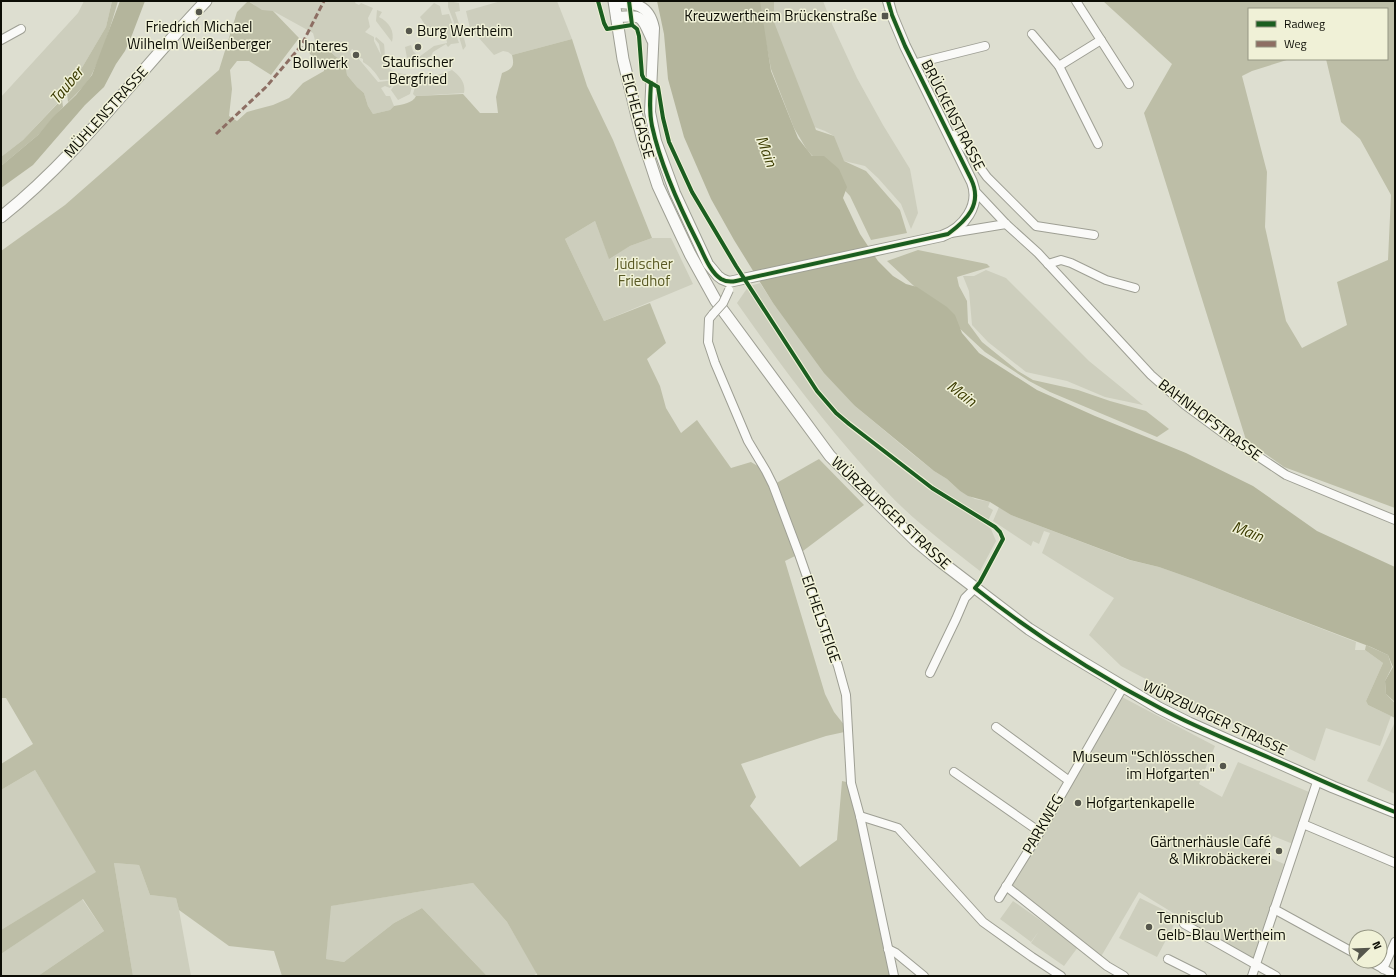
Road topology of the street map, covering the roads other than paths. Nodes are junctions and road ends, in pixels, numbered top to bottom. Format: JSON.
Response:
{"nodes":[{"id":1,"x":206,"y":1,"type":"edge"},
{"id":2,"x":888,"y":1,"type":"edge"},
{"id":3,"x":1076,"y":1,"type":"edge"},
{"id":4,"x":614,"y":2,"type":"edge"},
{"id":5,"x":616,"y":17,"type":"junction"},
{"id":6,"x":21,"y":29,"type":"dead end"},
{"id":7,"x":1032,"y":34,"type":"dead end"},
{"id":8,"x":1,"y":40,"type":"edge"},
{"id":9,"x":1101,"y":40,"type":"junction"},
{"id":10,"x":653,"y":43,"type":"junction"},
{"id":11,"x":985,"y":46,"type":"dead end"},
{"id":12,"x":913,"y":64,"type":"junction"},
{"id":13,"x":1059,"y":66,"type":"junction"},
{"id":14,"x":1129,"y":84,"type":"dead end"},
{"id":15,"x":949,"y":135,"type":"junction"},
{"id":16,"x":1098,"y":144,"type":"dead end"},
{"id":17,"x":975,"y":191,"type":"junction"},
{"id":18,"x":1,"y":217,"type":"edge"},
{"id":19,"x":1006,"y":224,"type":"junction"},
{"id":20,"x":945,"y":235,"type":"junction"},
{"id":21,"x":1094,"y":235,"type":"dead end"},
{"id":22,"x":1048,"y":264,"type":"junction"},
{"id":23,"x":731,"y":284,"type":"junction"},
{"id":24,"x":1135,"y":288,"type":"dead end"},
{"id":25,"x":728,"y":318,"type":"joint"},
{"id":26,"x":1395,"y":520,"type":"edge"},
{"id":27,"x":975,"y":588,"type":"junction"},
{"id":28,"x":930,"y":673,"type":"dead end"},
{"id":29,"x":1123,"y":687,"type":"junction"},
{"id":30,"x":996,"y":727,"type":"dead end"},
{"id":31,"x":954,"y":772,"type":"dead end"},
{"id":32,"x":1318,"y":779,"type":"junction"},
{"id":33,"x":1068,"y":780,"type":"junction"},
{"id":34,"x":1395,"y":812,"type":"edge"},
{"id":35,"x":860,"y":816,"type":"junction"},
{"id":36,"x":1303,"y":824,"type":"junction"},
{"id":37,"x":1040,"y":832,"type":"junction"},
{"id":38,"x":1395,"y":863,"type":"edge"},
{"id":39,"x":1006,"y":886,"type":"junction"},
{"id":40,"x":999,"y":898,"type":"dead end"},
{"id":41,"x":1274,"y":909,"type":"junction"},
{"id":42,"x":1184,"y":924,"type":"dead end"},
{"id":43,"x":1395,"y":942,"type":"edge"},
{"id":44,"x":888,"y":950,"type":"junction"},
{"id":45,"x":1348,"y":950,"type":"edge"},
{"id":46,"x":1388,"y":958,"type":"edge"},
{"id":47,"x":1168,"y":959,"type":"dead end"},
{"id":48,"x":1256,"y":965,"type":"junction"},
{"id":49,"x":1383,"y":969,"type":"edge"},
{"id":50,"x":1395,"y":974,"type":"edge"},
{"id":51,"x":894,"y":976,"type":"edge"},
{"id":52,"x":924,"y":976,"type":"edge"},
{"id":53,"x":1061,"y":976,"type":"edge"},
{"id":54,"x":1124,"y":976,"type":"edge"},
{"id":55,"x":1202,"y":976,"type":"edge"},
{"id":56,"x":1252,"y":976,"type":"edge"},
{"id":57,"x":1276,"y":976,"type":"edge"}],
"edges":[{"from":1,"to":18,"type":"main road","name":"MÜHLENSTRASSE"},
{"from":2,"to":12,"type":"street","name":"BRÜCKENSTRASSE"},
{"from":3,"to":9,"type":"street"},
{"from":4,"to":5,"type":"main road","name":"EICHELGASSE"},
{"from":4,"to":10,"type":"street"},
{"from":5,"to":10,"type":"street"},
{"from":5,"to":25,"type":"main road","name":"EICHELGASSE"},
{"from":6,"to":8,"type":"street"},
{"from":7,"to":13,"type":"street"},
{"from":9,"to":13,"type":"street"},
{"from":9,"to":14,"type":"street"},
{"from":10,"to":23,"type":"street"},
{"from":11,"to":12,"type":"street"},
{"from":12,"to":15,"type":"street","name":"BRÜCKENSTRASSE"},
{"from":13,"to":16,"type":"street"},
{"from":15,"to":17,"type":"street","name":"BRÜCKENSTRASSE"},
{"from":15,"to":21,"type":"street"},
{"from":17,"to":19,"type":"street","name":"BAHNHOFSTRASSE"},
{"from":17,"to":20,"type":"street","name":"BRÜCKENSTRASSE"},
{"from":19,"to":20,"type":"street"},
{"from":19,"to":22,"type":"street","name":"BAHNHOFSTRASSE"},
{"from":20,"to":23,"type":"street"},
{"from":22,"to":24,"type":"street"},
{"from":22,"to":26,"type":"street","name":"BAHNHOFSTRASSE"},
{"from":23,"to":35,"type":"street","name":"EICHELSTEIGE","bridge":true},
{"from":25,"to":27,"type":"main road","name":"WÜRZBURGER STRASSE"},
{"from":27,"to":28,"type":"street"},
{"from":27,"to":29,"type":"main road","name":"WÜRZBURGER STRASSE"},
{"from":29,"to":32,"type":"main road","name":"WÜRZBURGER STRASSE"},
{"from":29,"to":33,"type":"street","name":"PARKWEG"},
{"from":30,"to":33,"type":"street"},
{"from":31,"to":37,"type":"street"},
{"from":32,"to":34,"type":"main road","name":"WÜRZBURGER STRASSE"},
{"from":32,"to":36,"type":"street"},
{"from":33,"to":37,"type":"street","name":"PARKWEG"},
{"from":35,"to":44,"type":"street","name":"EICHELSTEIGE"},
{"from":35,"to":53,"type":"street"},
{"from":36,"to":38,"type":"street"},
{"from":36,"to":41,"type":"street"},
{"from":37,"to":39,"type":"street","name":"PARKWEG"},
{"from":39,"to":40,"type":"street","name":"PARKWEG"},
{"from":39,"to":54,"type":"street"},
{"from":41,"to":45,"type":"street"},
{"from":41,"to":48,"type":"street"},
{"from":42,"to":48,"type":"street"},
{"from":43,"to":46,"type":"street"},
{"from":44,"to":51,"type":"street","name":"EICHELSTEIGE"},
{"from":44,"to":52,"type":"street"},
{"from":47,"to":55,"type":"street"},
{"from":48,"to":56,"type":"street"},
{"from":48,"to":57,"type":"street"},
{"from":49,"to":50,"type":"street"}]}
